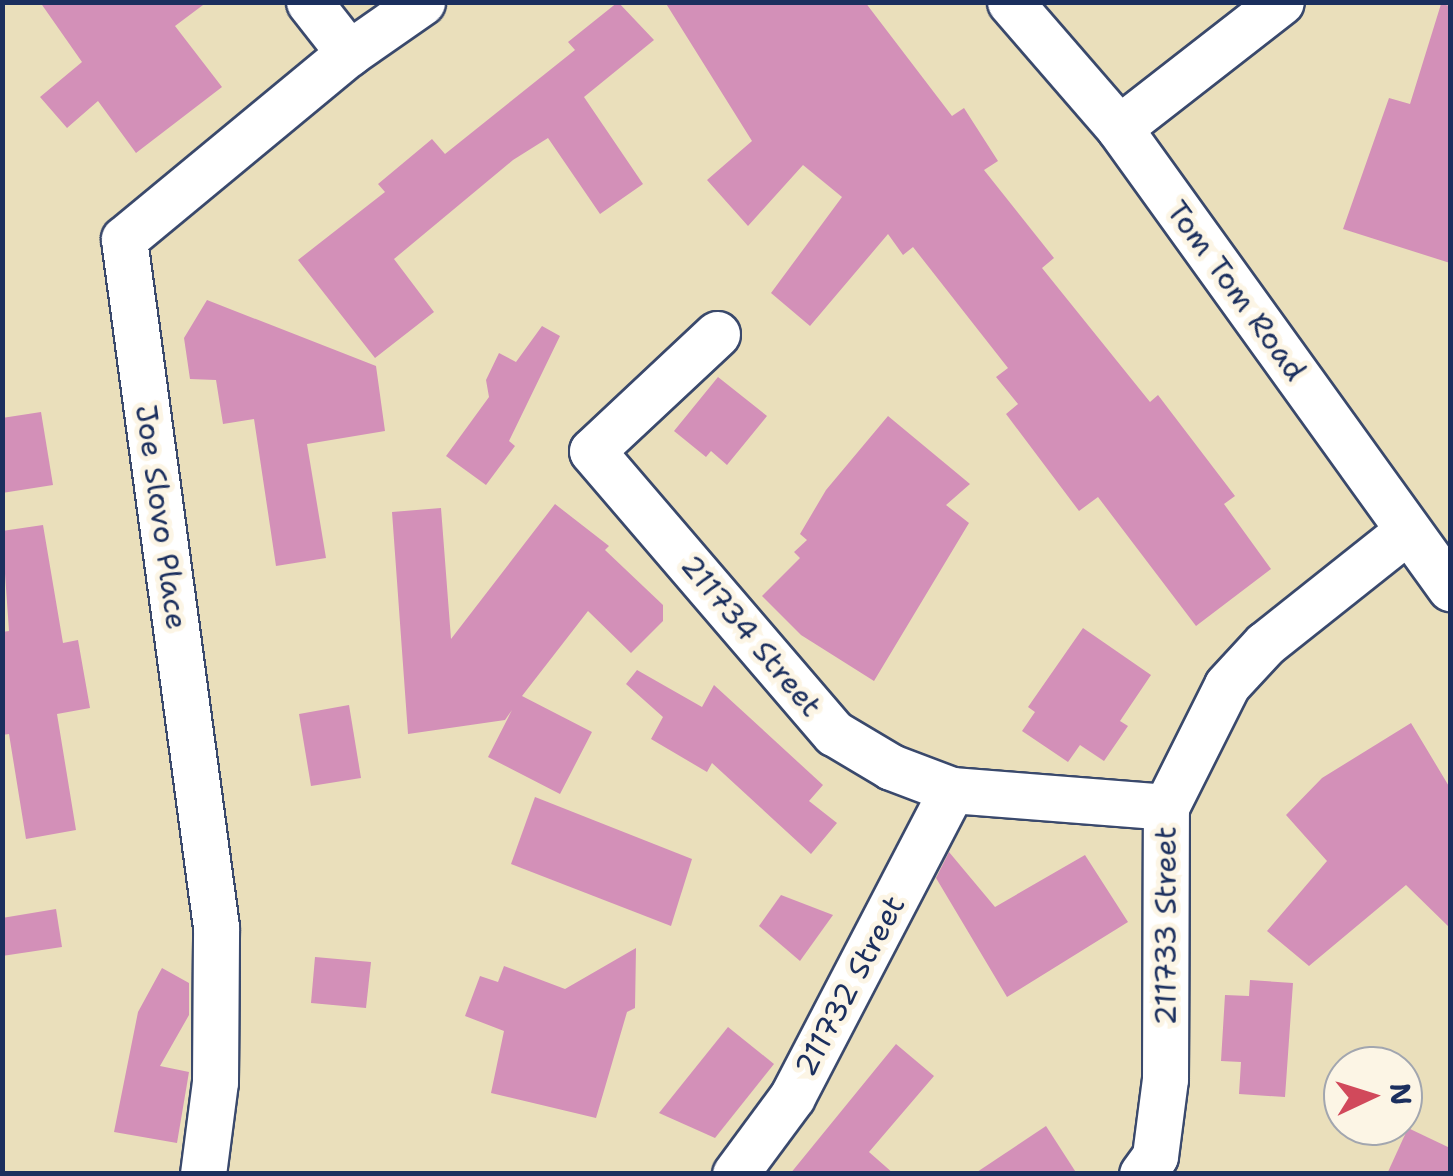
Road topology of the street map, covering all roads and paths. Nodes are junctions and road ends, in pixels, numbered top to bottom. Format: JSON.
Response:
{"nodes":[{"id":1,"x":309,"y":2,"type":"edge"},
{"id":2,"x":422,"y":2,"type":"edge"},
{"id":3,"x":1010,"y":2,"type":"edge"},
{"id":4,"x":1281,"y":2,"type":"edge"},
{"id":5,"x":349,"y":53,"type":"junction"},
{"id":6,"x":1119,"y":128,"type":"junction"},
{"id":7,"x":716,"y":334,"type":"dead end"},
{"id":8,"x":1407,"y":531,"type":"junction"},
{"id":9,"x":1450,"y":588,"type":"edge"},
{"id":10,"x":952,"y":790,"type":"junction"},
{"id":11,"x":1166,"y":807,"type":"junction"},
{"id":12,"x":204,"y":1174,"type":"edge"},
{"id":13,"x":734,"y":1174,"type":"edge"},
{"id":14,"x":1142,"y":1174,"type":"edge"}],
"edges":[{"from":1,"to":5,"type":"street"},
{"from":2,"to":5,"type":"street","name":"Joe Slovo Place"},
{"from":3,"to":6,"type":"street","name":"Tom Tom Road"},
{"from":4,"to":6,"type":"street"},
{"from":5,"to":12,"type":"street","name":"Joe Slovo Place"},
{"from":6,"to":8,"type":"street","name":"Tom Tom Road"},
{"from":7,"to":10,"type":"street","name":"211734 Street"},
{"from":8,"to":9,"type":"street","name":"Tom Tom Road"},
{"from":8,"to":11,"type":"street","name":"211733 Street"},
{"from":10,"to":11,"type":"street","name":"211734 Street"},
{"from":10,"to":13,"type":"street","name":"211732 Street"},
{"from":11,"to":14,"type":"street","name":"211733 Street"}]}
